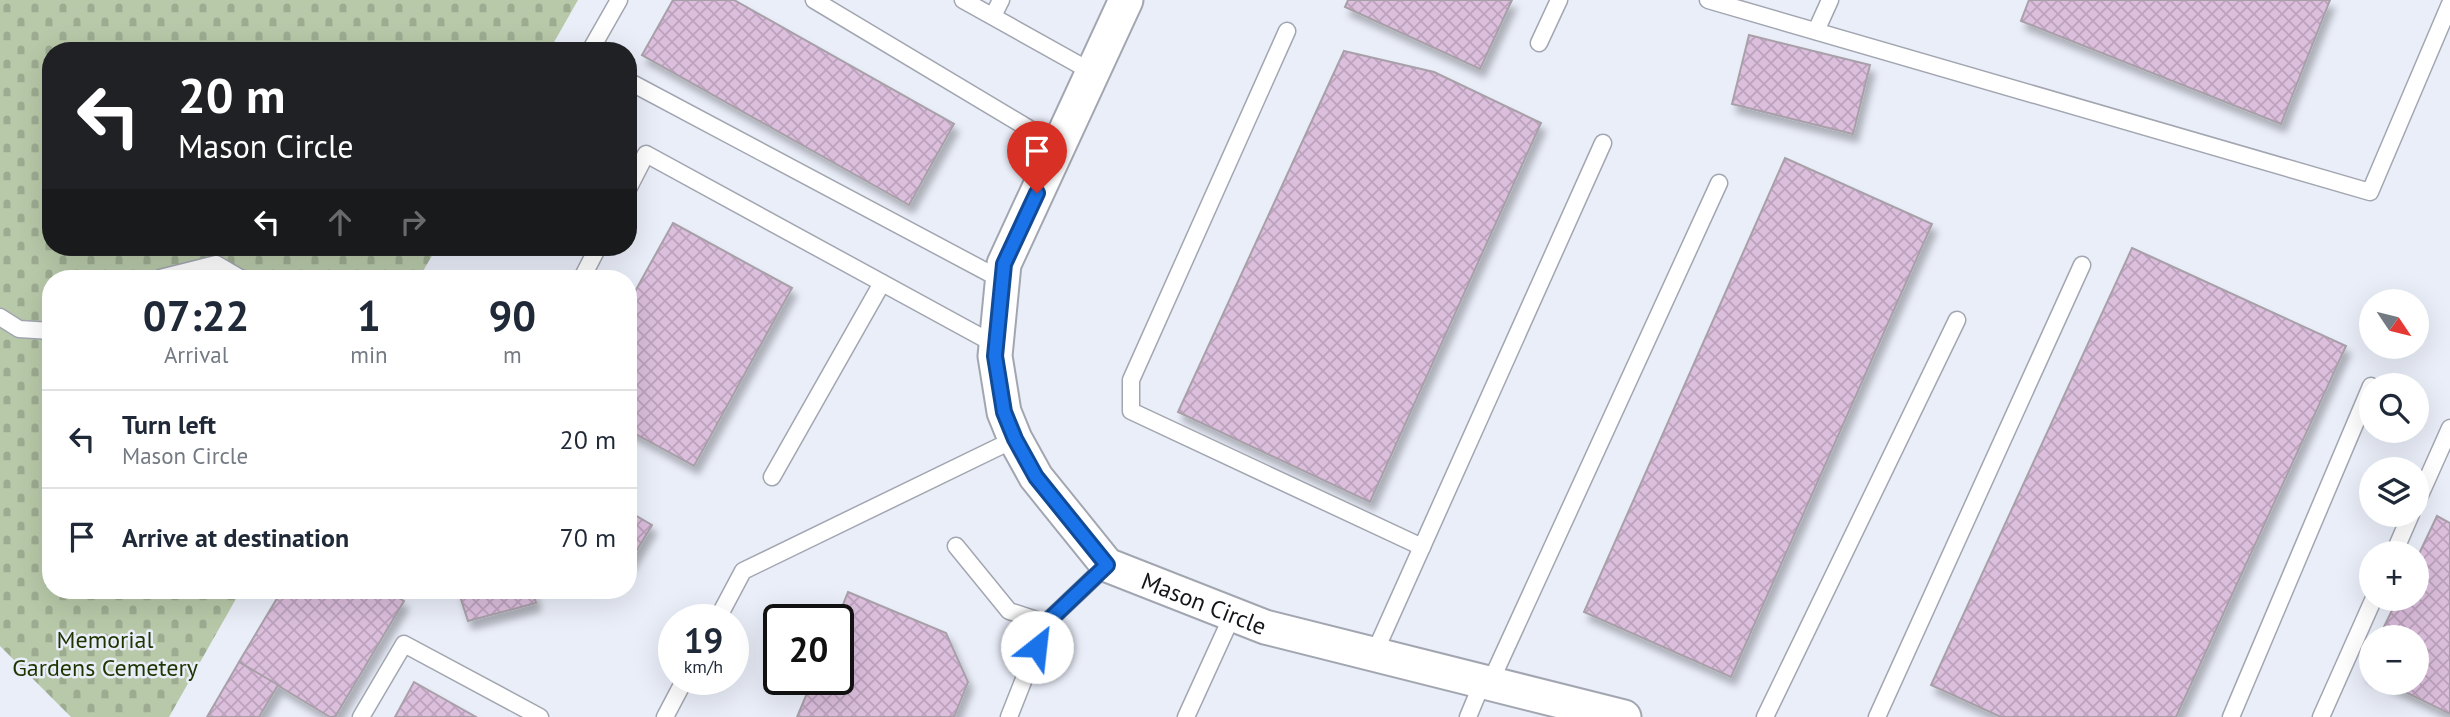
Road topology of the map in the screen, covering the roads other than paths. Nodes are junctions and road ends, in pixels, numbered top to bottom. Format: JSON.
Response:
{"nodes":[{"id":1,"x":620,"y":0,"type":"edge"},
{"id":2,"x":814,"y":0,"type":"edge"},
{"id":3,"x":963,"y":0,"type":"edge"},
{"id":4,"x":1001,"y":0,"type":"edge"},
{"id":5,"x":1126,"y":0,"type":"edge"},
{"id":6,"x":1559,"y":0,"type":"edge"},
{"id":7,"x":1708,"y":0,"type":"edge"},
{"id":8,"x":1830,"y":0,"type":"edge"},
{"id":9,"x":2450,"y":4,"type":"edge"},
{"id":10,"x":993,"y":16,"type":"junction"},
{"id":11,"x":1287,"y":31,"type":"dead end"},
{"id":12,"x":1816,"y":32,"type":"junction"},
{"id":13,"x":595,"y":42,"type":"edge"},
{"id":14,"x":1539,"y":43,"type":"dead end"},
{"id":15,"x":1092,"y":72,"type":"junction"},
{"id":16,"x":637,"y":87,"type":"edge"},
{"id":17,"x":1603,"y":143,"type":"dead end"},
{"id":18,"x":1058,"y":146,"type":"junction"},
{"id":19,"x":637,"y":172,"type":"edge"},
{"id":20,"x":1719,"y":183,"type":"dead end"},
{"id":21,"x":2082,"y":265,"type":"dead end"},
{"id":22,"x":192,"y":270,"type":"edge"},
{"id":23,"x":226,"y":270,"type":"edge"},
{"id":24,"x":1002,"y":279,"type":"junction"},
{"id":25,"x":882,"y":283,"type":"junction"},
{"id":26,"x":0,"y":317,"type":"edge"},
{"id":27,"x":1957,"y":320,"type":"dead end"},
{"id":28,"x":42,"y":330,"type":"edge"},
{"id":29,"x":996,"y":345,"type":"junction"},
{"id":30,"x":2359,"y":416,"type":"edge"},
{"id":31,"x":2450,"y":428,"type":"edge"},
{"id":32,"x":1015,"y":439,"type":"junction"},
{"id":33,"x":2429,"y":475,"type":"edge"},
{"id":34,"x":772,"y":477,"type":"dead end"},
{"id":35,"x":956,"y":546,"type":"dead end"},
{"id":36,"x":1422,"y":547,"type":"junction"},
{"id":37,"x":1107,"y":565,"type":"junction"},
{"id":38,"x":725,"y":604,"type":"edge"},
{"id":39,"x":2368,"y":611,"type":"edge"},
{"id":40,"x":1233,"y":614,"type":"junction"},
{"id":41,"x":1046,"y":623,"type":"junction"},
{"id":42,"x":1374,"y":654,"type":"junction"},
{"id":43,"x":1487,"y":682,"type":"junction"},
{"id":44,"x":677,"y":695,"type":"edge"},
{"id":45,"x":361,"y":717,"type":"edge"},
{"id":46,"x":540,"y":717,"type":"edge"},
{"id":47,"x":665,"y":717,"type":"edge"},
{"id":48,"x":1009,"y":717,"type":"edge"},
{"id":49,"x":1186,"y":717,"type":"edge"},
{"id":50,"x":1468,"y":717,"type":"edge"},
{"id":51,"x":1624,"y":717,"type":"edge"},
{"id":52,"x":1765,"y":717,"type":"edge"},
{"id":53,"x":1877,"y":717,"type":"edge"},
{"id":54,"x":2231,"y":717,"type":"edge"},
{"id":55,"x":2321,"y":717,"type":"edge"}],
"edges":[{"from":1,"to":13,"type":"lane"},
{"from":2,"to":18,"type":"lane"},
{"from":3,"to":10,"type":"lane"},
{"from":4,"to":10,"type":"lane"},
{"from":5,"to":15,"type":"street","name":"Mason Circle"},
{"from":6,"to":14,"type":"lane"},
{"from":7,"to":12,"type":"lane"},
{"from":8,"to":12,"type":"lane"},
{"from":9,"to":12,"type":"lane"},
{"from":10,"to":15,"type":"lane"},
{"from":11,"to":36,"type":"lane"},
{"from":15,"to":18,"type":"street","name":"Mason Circle"},
{"from":16,"to":24,"type":"lane"},
{"from":17,"to":36,"type":"lane"},
{"from":18,"to":24,"type":"street","name":"Mason Circle"},
{"from":19,"to":25,"type":"lane"},
{"from":20,"to":43,"type":"lane"},
{"from":21,"to":53,"type":"lane"},
{"from":22,"to":23,"type":"lane"},
{"from":24,"to":29,"type":"street","name":"Mason Circle"},
{"from":25,"to":29,"type":"lane"},
{"from":25,"to":34,"type":"lane"},
{"from":26,"to":28,"type":"lane"},
{"from":27,"to":52,"type":"lane"},
{"from":29,"to":32,"type":"street","name":"Mason Circle"},
{"from":30,"to":54,"type":"lane"},
{"from":31,"to":33,"type":"lane"},
{"from":32,"to":37,"type":"street","name":"Mason Circle"},
{"from":32,"to":38,"type":"lane"},
{"from":35,"to":41,"type":"lane"},
{"from":36,"to":42,"type":"lane"},
{"from":37,"to":40,"type":"street","name":"Mason Circle"},
{"from":37,"to":41,"type":"lane"},
{"from":39,"to":55,"type":"lane"},
{"from":40,"to":42,"type":"street","name":"Mason Circle"},
{"from":40,"to":49,"type":"lane"},
{"from":41,"to":48,"type":"lane"},
{"from":42,"to":43,"type":"street","name":"Mason Circle"},
{"from":43,"to":50,"type":"lane"},
{"from":43,"to":51,"type":"street","name":"Mason Circle"},
{"from":44,"to":47,"type":"lane"},
{"from":45,"to":46,"type":"lane"}]}
